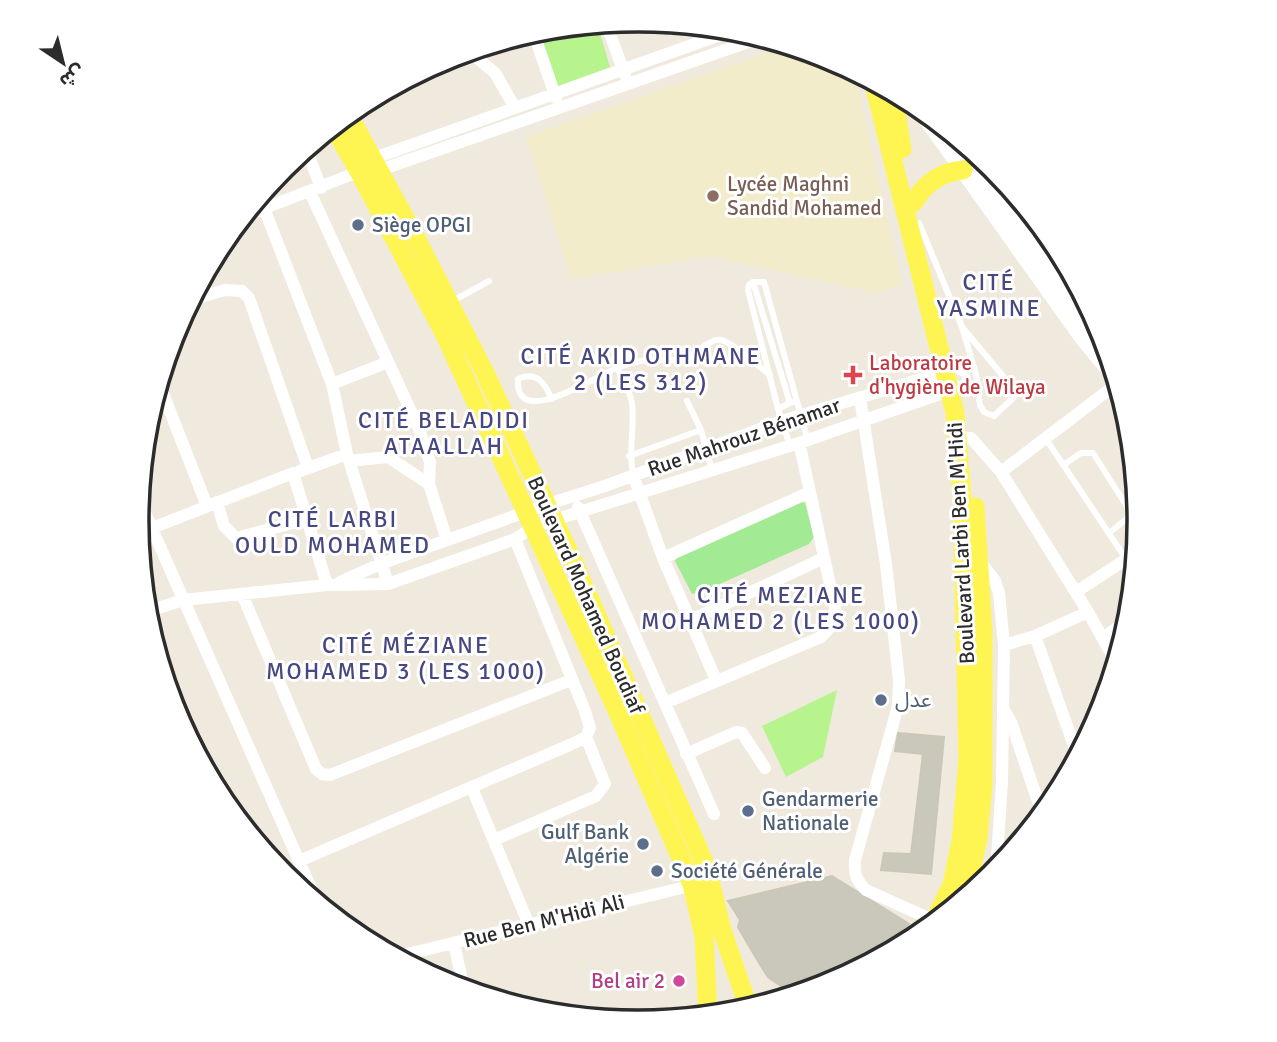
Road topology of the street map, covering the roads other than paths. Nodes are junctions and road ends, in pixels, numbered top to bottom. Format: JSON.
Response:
{"nodes":[{"id":1,"x":610,"y":33,"type":"edge"},
{"id":2,"x":710,"y":37,"type":"edge"},
{"id":3,"x":735,"y":41,"type":"edge"},
{"id":4,"x":537,"y":42,"type":"edge"},
{"id":5,"x":744,"y":43,"type":"edge"},
{"id":6,"x":736,"y":47,"type":"junction"},
{"id":7,"x":477,"y":59,"type":"edge"},
{"id":8,"x":623,"y":69,"type":"junction"},
{"id":9,"x":628,"y":85,"type":"junction"},
{"id":10,"x":554,"y":92,"type":"junction"},
{"id":11,"x":877,"y":94,"type":"edge"},
{"id":12,"x":896,"y":105,"type":"edge"},
{"id":13,"x":514,"y":106,"type":"junction"},
{"id":14,"x":560,"y":109,"type":"junction"},
{"id":15,"x":351,"y":125,"type":"edge"},
{"id":16,"x":339,"y":134,"type":"edge"},
{"id":17,"x":939,"y":135,"type":"edge"},
{"id":18,"x":399,"y":147,"type":"junction"},
{"id":19,"x":309,"y":160,"type":"edge"},
{"id":20,"x":405,"y":161,"type":"junction"},
{"id":21,"x":364,"y":169,"type":"junction"},
{"id":22,"x":963,"y":170,"type":"junction"},
{"id":23,"x":995,"y":185,"type":"edge"},
{"id":24,"x":316,"y":190,"type":"junction"},
{"id":25,"x":914,"y":202,"type":"junction"},
{"id":26,"x":264,"y":208,"type":"junction"},
{"id":27,"x":261,"y":209,"type":"edge"},
{"id":28,"x":919,"y":223,"type":"junction"},
{"id":29,"x":1054,"y":271,"type":"edge"},
{"id":30,"x":489,"y":281,"type":"dead end"},
{"id":31,"x":204,"y":296,"type":"edge"},
{"id":32,"x":450,"y":303,"type":"junction"},
{"id":33,"x":1077,"y":303,"type":"edge"},
{"id":34,"x":962,"y":327,"type":"junction"},
{"id":35,"x":1099,"y":357,"type":"edge"},
{"id":36,"x":388,"y":362,"type":"junction"},
{"id":37,"x":617,"y":368,"type":"junction"},
{"id":38,"x":770,"y":374,"type":"junction"},
{"id":39,"x":976,"y":374,"type":"junction"},
{"id":40,"x":955,"y":379,"type":"junction"},
{"id":41,"x":332,"y":384,"type":"junction"},
{"id":42,"x":1110,"y":389,"type":"edge"},
{"id":43,"x":165,"y":397,"type":"edge"},
{"id":44,"x":860,"y":398,"type":"junction"},
{"id":45,"x":552,"y":399,"type":"junction"},
{"id":46,"x":687,"y":401,"type":"dead end"},
{"id":47,"x":793,"y":402,"type":"junction"},
{"id":48,"x":780,"y":415,"type":"junction"},
{"id":49,"x":801,"y":415,"type":"junction"},
{"id":50,"x":864,"y":421,"type":"junction"},
{"id":51,"x":701,"y":430,"type":"junction"},
{"id":52,"x":964,"y":439,"type":"junction"},
{"id":53,"x":1046,"y":439,"type":"junction"},
{"id":54,"x":809,"y":440,"type":"junction"},
{"id":55,"x":707,"y":449,"type":"junction"},
{"id":56,"x":795,"y":449,"type":"junction"},
{"id":57,"x":629,"y":456,"type":"junction"},
{"id":58,"x":348,"y":458,"type":"junction"},
{"id":59,"x":1063,"y":465,"type":"junction"},
{"id":60,"x":307,"y":468,"type":"junction"},
{"id":61,"x":712,"y":471,"type":"junction"},
{"id":62,"x":1001,"y":472,"type":"junction"},
{"id":63,"x":293,"y":473,"type":"junction"},
{"id":64,"x":633,"y":475,"type":"junction"},
{"id":65,"x":429,"y":484,"type":"junction"},
{"id":66,"x":808,"y":493,"type":"junction"},
{"id":67,"x":640,"y":494,"type":"junction"},
{"id":68,"x":575,"y":496,"type":"junction"},
{"id":69,"x":212,"y":504,"type":"junction"},
{"id":70,"x":1128,"y":507,"type":"edge"},
{"id":71,"x":580,"y":513,"type":"junction"},
{"id":72,"x":540,"y":516,"type":"junction"},
{"id":73,"x":1128,"y":518,"type":"edge"},
{"id":74,"x":308,"y":519,"type":"junction"},
{"id":75,"x":149,"y":521,"type":"edge"},
{"id":76,"x":152,"y":528,"type":"junction"},
{"id":77,"x":1109,"y":533,"type":"junction"},
{"id":78,"x":515,"y":539,"type":"junction"},
{"id":79,"x":447,"y":540,"type":"junction"},
{"id":80,"x":1127,"y":551,"type":"edge"},
{"id":81,"x":663,"y":558,"type":"junction"},
{"id":82,"x":824,"y":558,"type":"junction"},
{"id":83,"x":979,"y":560,"type":"junction"},
{"id":84,"x":1126,"y":560,"type":"edge"},
{"id":85,"x":380,"y":564,"type":"junction"},
{"id":86,"x":388,"y":584,"type":"junction"},
{"id":87,"x":330,"y":585,"type":"junction"},
{"id":88,"x":1076,"y":592,"type":"junction"},
{"id":89,"x":242,"y":594,"type":"junction"},
{"id":90,"x":183,"y":600,"type":"junction"},
{"id":91,"x":157,"y":609,"type":"edge"},
{"id":92,"x":1088,"y":612,"type":"junction"},
{"id":93,"x":691,"y":620,"type":"junction"},
{"id":94,"x":1116,"y":629,"type":"edge"},
{"id":95,"x":1035,"y":636,"type":"junction"},
{"id":96,"x":1103,"y":638,"type":"junction"},
{"id":97,"x":1004,"y":645,"type":"junction"},
{"id":98,"x":1110,"y":651,"type":"edge"},
{"id":99,"x":571,"y":680,"type":"junction"},
{"id":100,"x":716,"y":680,"type":"junction"},
{"id":101,"x":665,"y":703,"type":"junction"},
{"id":102,"x":1002,"y":704,"type":"junction"},
{"id":103,"x":586,"y":737,"type":"junction"},
{"id":104,"x":1074,"y":745,"type":"edge"},
{"id":105,"x":686,"y":754,"type":"junction"},
{"id":106,"x":765,"y":768,"type":"dead end"},
{"id":107,"x":472,"y":788,"type":"junction"},
{"id":108,"x":1039,"y":803,"type":"edge"},
{"id":109,"x":713,"y":814,"type":"dead end"},
{"id":110,"x":494,"y":840,"type":"junction"},
{"id":111,"x":997,"y":854,"type":"edge"},
{"id":112,"x":299,"y":861,"type":"junction"},
{"id":113,"x":308,"y":882,"type":"edge"},
{"id":114,"x":969,"y":882,"type":"edge"},
{"id":115,"x":701,"y":883,"type":"junction"},
{"id":116,"x":944,"y":902,"type":"edge"},
{"id":117,"x":924,"y":918,"type":"edge"},
{"id":118,"x":529,"y":925,"type":"junction"},
{"id":119,"x":454,"y":943,"type":"junction"},
{"id":120,"x":410,"y":954,"type":"edge"},
{"id":121,"x":461,"y":977,"type":"edge"},
{"id":122,"x":741,"y":982,"type":"junction"},
{"id":123,"x":752,"y":997,"type":"edge"},
{"id":124,"x":746,"y":998,"type":"edge"},
{"id":125,"x":707,"y":1005,"type":"edge"}],
"edges":[{"from":1,"to":8,"type":"street"},
{"from":2,"to":8,"type":"street"},
{"from":3,"to":6,"type":"street"},
{"from":4,"to":10,"type":"street"},
{"from":5,"to":6,"type":"street"},
{"from":6,"to":9,"type":"street"},
{"from":7,"to":13,"type":"street"},
{"from":8,"to":9,"type":"street"},
{"from":8,"to":10,"type":"street"},
{"from":9,"to":14,"type":"street"},
{"from":10,"to":13,"type":"street"},
{"from":10,"to":14,"type":"street"},
{"from":11,"to":40,"type":"main road","name":"Boulevard Larbi Ben M'Hidi"},
{"from":12,"to":25,"type":"main road","name":"Boulevard Larbi Ben M'Hidi"},
{"from":13,"to":18,"type":"street"},
{"from":14,"to":20,"type":"street"},
{"from":15,"to":21,"type":"main road","name":"Boulevard Mohamed Boudiaf"},
{"from":16,"to":21,"type":"main road","name":"Boulevard Mohamed Boudiaf"},
{"from":17,"to":22,"type":"main road"},
{"from":18,"to":20,"type":"street"},
{"from":18,"to":21,"type":"street"},
{"from":19,"to":24,"type":"street"},
{"from":20,"to":21,"type":"street"},
{"from":21,"to":24,"type":"street"},
{"from":21,"to":32,"type":"main road","name":"Boulevard Mohamed Boudiaf"},
{"from":21,"to":72,"type":"main road","name":"Boulevard Mohamed Boudiaf"},
{"from":22,"to":25,"type":"main road"},
{"from":22,"to":29,"type":"main road"},
{"from":23,"to":29,"type":"main road"},
{"from":24,"to":26,"type":"street"},
{"from":24,"to":36,"type":"street"},
{"from":25,"to":28,"type":"main road","name":"Boulevard Larbi Ben M'Hidi"},
{"from":26,"to":27,"type":"street"},
{"from":26,"to":41,"type":"street"},
{"from":28,"to":34,"type":"lane"},
{"from":28,"to":40,"type":"main road","name":"Boulevard Larbi Ben M'Hidi"},
{"from":29,"to":33,"type":"main road"},
{"from":29,"to":35,"type":"main road"},
{"from":30,"to":32,"type":"lane"},
{"from":31,"to":60,"type":"street"},
{"from":32,"to":72,"type":"main road","name":"Boulevard Mohamed Boudiaf"},
{"from":34,"to":39,"type":"lane"},
{"from":34,"to":39,"type":"lane"},
{"from":36,"to":41,"type":"street"},
{"from":36,"to":65,"type":"street"},
{"from":37,"to":38,"type":"lane"},
{"from":37,"to":45,"type":"lane"},
{"from":37,"to":57,"type":"lane"},
{"from":38,"to":47,"type":"lane"},
{"from":38,"to":48,"type":"lane"},
{"from":39,"to":40,"type":"lane"},
{"from":40,"to":44,"type":"street","name":"Rue Mahrouz Bénamar"},
{"from":40,"to":50,"type":"street","name":"Rue Mahrouz Bénamar"},
{"from":40,"to":52,"type":"main road","name":"Boulevard Larbi Ben M'Hidi"},
{"from":41,"to":58,"type":"street"},
{"from":42,"to":53,"type":"street"},
{"from":43,"to":69,"type":"street"},
{"from":44,"to":49,"type":"street","name":"Rue Mahrouz Bénamar"},
{"from":44,"to":50,"type":"street"},
{"from":45,"to":45,"type":"lane"},
{"from":46,"to":51,"type":"lane"},
{"from":47,"to":48,"type":"lane"},
{"from":47,"to":49,"type":"lane"},
{"from":48,"to":49,"type":"street","name":"Rue Mahrouz Bénamar"},
{"from":48,"to":55,"type":"street","name":"Rue Mahrouz Bénamar"},
{"from":48,"to":56,"type":"lane"},
{"from":49,"to":54,"type":"lane"},
{"from":50,"to":54,"type":"street","name":"Rue Mahrouz Bénamar"},
{"from":50,"to":117,"type":"street"},
{"from":51,"to":55,"type":"lane"},
{"from":51,"to":57,"type":"lane"},
{"from":52,"to":62,"type":"street"},
{"from":52,"to":83,"type":"main road","name":"Boulevard Larbi Ben M'Hidi"},
{"from":52,"to":116,"type":"main road","name":"Boulevard Larbi Ben M'Hidi"},
{"from":53,"to":59,"type":"lane"},
{"from":53,"to":62,"type":"street"},
{"from":54,"to":56,"type":"street","name":"Rue Mahrouz Bénamar"},
{"from":55,"to":61,"type":"lane"},
{"from":55,"to":64,"type":"street","name":"Rue Mahrouz Bénamar"},
{"from":56,"to":61,"type":"street","name":"Rue Mahrouz Bénamar"},
{"from":56,"to":66,"type":"street"},
{"from":57,"to":64,"type":"lane"},
{"from":58,"to":60,"type":"street"},
{"from":58,"to":65,"type":"street"},
{"from":58,"to":85,"type":"street"},
{"from":59,"to":70,"type":"lane"},
{"from":59,"to":77,"type":"lane"},
{"from":60,"to":63,"type":"street"},
{"from":61,"to":67,"type":"street","name":"Rue Mahrouz Bénamar"},
{"from":62,"to":88,"type":"street"},
{"from":63,"to":69,"type":"street"},
{"from":63,"to":74,"type":"street"},
{"from":64,"to":67,"type":"street"},
{"from":64,"to":68,"type":"street","name":"Rue Mahrouz Bénamar"},
{"from":65,"to":79,"type":"street"},
{"from":66,"to":81,"type":"street"},
{"from":66,"to":82,"type":"street"},
{"from":67,"to":71,"type":"street","name":"Rue Mahrouz Bénamar"},
{"from":67,"to":81,"type":"street"},
{"from":68,"to":71,"type":"street"},
{"from":68,"to":72,"type":"street","name":"Rue Mahrouz Bénamar"},
{"from":69,"to":74,"type":"street"},
{"from":69,"to":76,"type":"street"},
{"from":71,"to":72,"type":"street","name":"Rue Mahrouz Bénamar"},
{"from":71,"to":101,"type":"street"},
{"from":72,"to":78,"type":"street"},
{"from":72,"to":79,"type":"street"},
{"from":72,"to":115,"type":"main road","name":"Boulevard Mohamed Boudiaf"},
{"from":73,"to":77,"type":"lane"},
{"from":74,"to":87,"type":"street"},
{"from":75,"to":76,"type":"street"},
{"from":76,"to":90,"type":"street"},
{"from":77,"to":80,"type":"lane"},
{"from":78,"to":86,"type":"street"},
{"from":78,"to":99,"type":"street"},
{"from":79,"to":85,"type":"street"},
{"from":81,"to":93,"type":"street"},
{"from":82,"to":93,"type":"street"},
{"from":82,"to":100,"type":"street"},
{"from":83,"to":97,"type":"street"},
{"from":83,"to":114,"type":"main road","name":"Boulevard Larbi Ben M'Hidi"},
{"from":84,"to":88,"type":"street"},
{"from":85,"to":86,"type":"street"},
{"from":85,"to":87,"type":"street"},
{"from":86,"to":87,"type":"street"},
{"from":87,"to":89,"type":"street"},
{"from":88,"to":92,"type":"street"},
{"from":89,"to":90,"type":"street"},
{"from":89,"to":99,"type":"street"},
{"from":90,"to":91,"type":"street"},
{"from":90,"to":112,"type":"street"},
{"from":92,"to":95,"type":"street"},
{"from":92,"to":96,"type":"street"},
{"from":93,"to":100,"type":"street"},
{"from":94,"to":96,"type":"street"},
{"from":95,"to":97,"type":"street"},
{"from":95,"to":104,"type":"street"},
{"from":96,"to":98,"type":"street"},
{"from":97,"to":102,"type":"street"},
{"from":99,"to":103,"type":"street"},
{"from":100,"to":101,"type":"street"},
{"from":101,"to":105,"type":"street"},
{"from":102,"to":108,"type":"street"},
{"from":102,"to":111,"type":"street"},
{"from":103,"to":107,"type":"street"},
{"from":103,"to":110,"type":"street"},
{"from":105,"to":106,"type":"street"},
{"from":105,"to":109,"type":"street"},
{"from":107,"to":110,"type":"street"},
{"from":107,"to":112,"type":"street"},
{"from":110,"to":118,"type":"street"},
{"from":112,"to":113,"type":"street"},
{"from":115,"to":118,"type":"street","name":"Rue Ben M'Hidi Ali"},
{"from":115,"to":122,"type":"main road","name":"Boulevard Mohamed Boudiaf"},
{"from":115,"to":125,"type":"main road","name":"Boulevard Mohamed Boudiaf"},
{"from":118,"to":119,"type":"street","name":"Rue Ben M'Hidi Ali"},
{"from":119,"to":120,"type":"street","name":"Rue Ben M'Hidi Ali"},
{"from":119,"to":121,"type":"street"},
{"from":122,"to":123,"type":"main road"},
{"from":122,"to":124,"type":"main road","name":"Boulevard Mohamed Boudiaf"}]}
